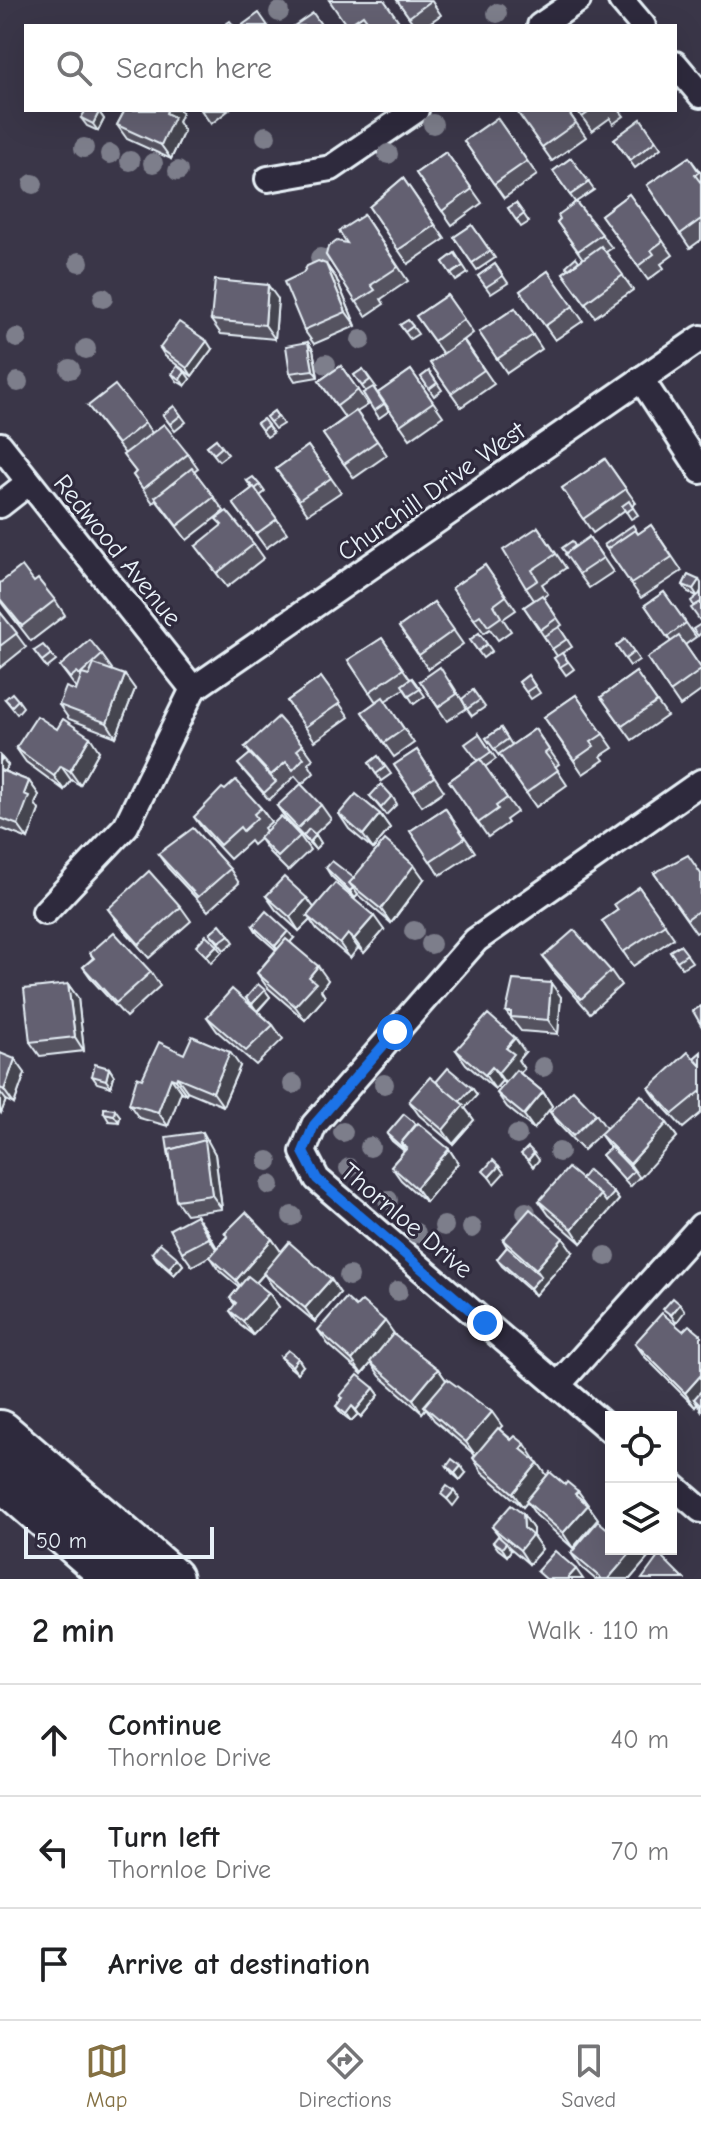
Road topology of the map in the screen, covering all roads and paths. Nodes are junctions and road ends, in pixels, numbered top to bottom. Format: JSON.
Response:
{"nodes":[{"id":1,"x":578,"y":0,"type":"edge"},
{"id":2,"x":621,"y":0,"type":"edge"},
{"id":3,"x":543,"y":24,"type":"edge"},
{"id":4,"x":641,"y":24,"type":"edge"},
{"id":5,"x":677,"y":66,"type":"edge"},
{"id":6,"x":701,"y":95,"type":"edge"},
{"id":7,"x":413,"y":112,"type":"edge"},
{"id":8,"x":268,"y":179,"type":"dead end"},
{"id":9,"x":701,"y":338,"type":"edge"},
{"id":10,"x":641,"y":379,"type":"junction"},
{"id":11,"x":0,"y":445,"type":"edge"},
{"id":12,"x":701,"y":471,"type":"edge"},
{"id":13,"x":28,"y":483,"type":"junction"},
{"id":14,"x":0,"y":505,"type":"edge"},
{"id":15,"x":193,"y":689,"type":"junction"},
{"id":16,"x":701,"y":782,"type":"edge"},
{"id":17,"x":45,"y":912,"type":"dead end"},
{"id":18,"x":701,"y":1226,"type":"edge"},
{"id":19,"x":558,"y":1385,"type":"junction"},
{"id":20,"x":605,"y":1426,"type":"edge"},
{"id":21,"x":0,"y":1433,"type":"edge"},
{"id":22,"x":0,"y":1476,"type":"edge"},
{"id":23,"x":677,"y":1489,"type":"edge"},
{"id":24,"x":701,"y":1510,"type":"edge"},
{"id":25,"x":118,"y":1579,"type":"edge"},
{"id":26,"x":170,"y":1579,"type":"edge"}],
"edges":[{"from":1,"to":3,"type":"street"},
{"from":2,"to":4,"type":"street"},
{"from":5,"to":6,"type":"street"},
{"from":7,"to":8,"type":"street"},
{"from":9,"to":10,"type":"street","name":"Churchill Drive West"},
{"from":10,"to":12,"type":"street"},
{"from":10,"to":15,"type":"street","name":"Churchill Drive West"},
{"from":11,"to":13,"type":"street","name":"Redwood Avenue"},
{"from":13,"to":14,"type":"street"},
{"from":13,"to":15,"type":"street","name":"Redwood Avenue"},
{"from":15,"to":17,"type":"street"},
{"from":16,"to":19,"type":"street","name":"Thornloe Drive"},
{"from":18,"to":19,"type":"street"},
{"from":19,"to":20,"type":"street","name":"Thornloe Drive"},
{"from":21,"to":26,"type":"highway"},
{"from":22,"to":25,"type":"highway"},
{"from":23,"to":24,"type":"street"}]}
